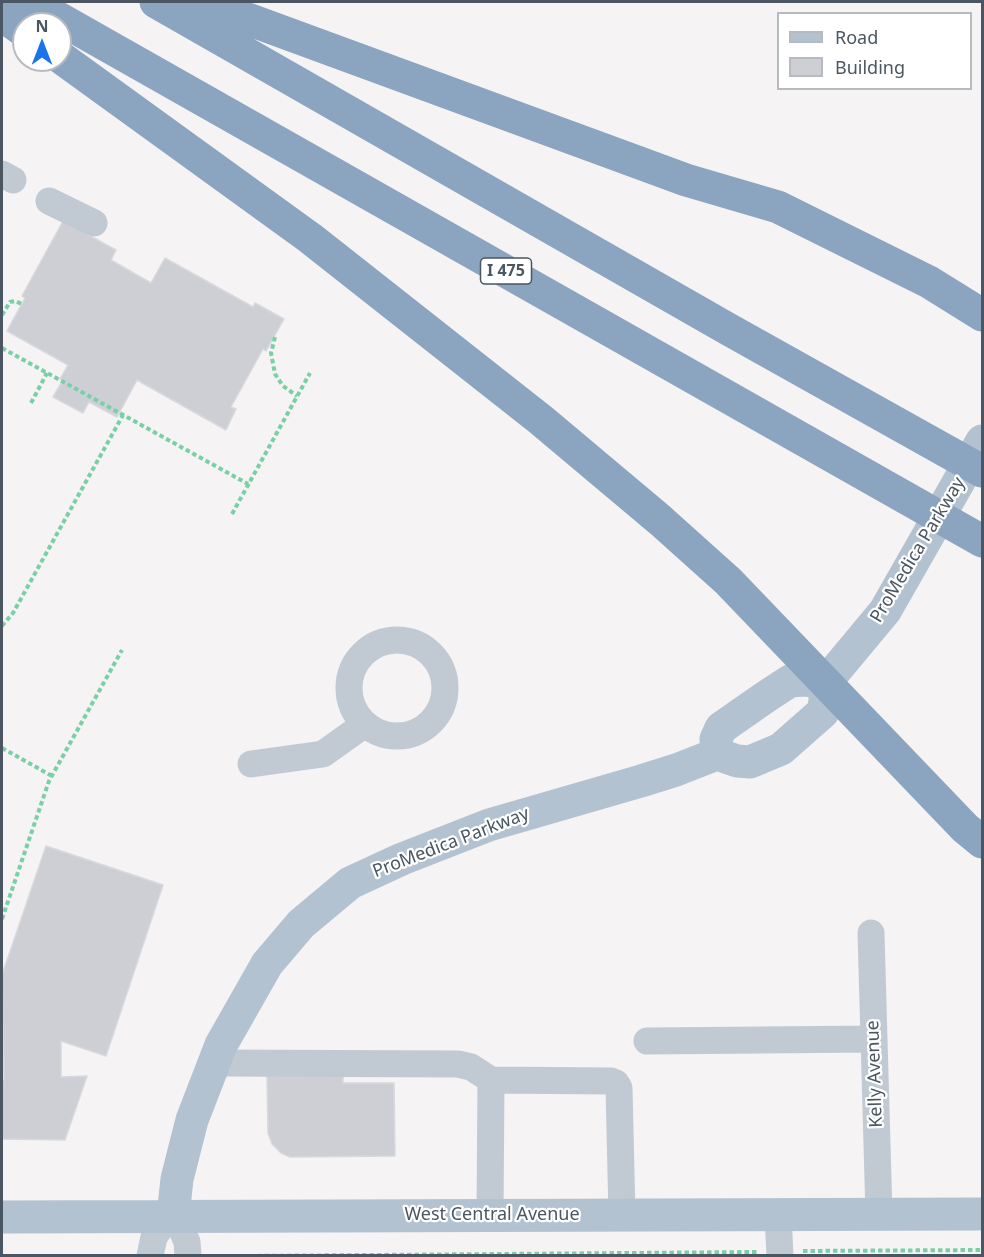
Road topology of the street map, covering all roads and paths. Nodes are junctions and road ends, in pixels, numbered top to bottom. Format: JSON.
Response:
{"nodes":[{"id":1,"x":30,"y":2,"type":"edge"},
{"id":2,"x":156,"y":2,"type":"edge"},
{"id":3,"x":206,"y":2,"type":"edge"},
{"id":4,"x":72,"y":66,"type":"edge"},
{"id":5,"x":49,"y":201,"type":"dead end"},
{"id":6,"x":94,"y":223,"type":"dead end"},
{"id":7,"x":22,"y":304,"type":"dead end"},
{"id":8,"x":2,"y":315,"type":"edge"},
{"id":9,"x":982,"y":315,"type":"edge"},
{"id":10,"x":275,"y":337,"type":"dead end"},
{"id":11,"x":2,"y":348,"type":"edge"},
{"id":12,"x":47,"y":373,"type":"junction"},
{"id":13,"x":310,"y":373,"type":"dead end"},
{"id":14,"x":297,"y":396,"type":"junction"},
{"id":15,"x":31,"y":403,"type":"dead end"},
{"id":16,"x":123,"y":415,"type":"junction"},
{"id":17,"x":982,"y":441,"type":"edge"},
{"id":18,"x":982,"y":471,"type":"edge"},
{"id":19,"x":248,"y":484,"type":"junction"},
{"id":20,"x":232,"y":514,"type":"dead end"},
{"id":21,"x":982,"y":541,"type":"edge"},
{"id":22,"x":2,"y":626,"type":"edge"},
{"id":23,"x":122,"y":650,"type":"dead end"},
{"id":24,"x":825,"y":683,"type":"junction"},
{"id":25,"x":365,"y":724,"type":"dead end"},
{"id":26,"x":2,"y":748,"type":"edge"},
{"id":27,"x":717,"y":754,"type":"junction"},
{"id":28,"x":251,"y":764,"type":"dead end"},
{"id":29,"x":52,"y":776,"type":"junction"},
{"id":30,"x":982,"y":842,"type":"edge"},
{"id":31,"x":2,"y":919,"type":"edge"},
{"id":32,"x":871,"y":933,"type":"dead end"},
{"id":33,"x":874,"y":1039,"type":"junction"},
{"id":34,"x":647,"y":1041,"type":"dead end"},
{"id":35,"x":215,"y":1063,"type":"junction"},
{"id":36,"x":491,"y":1080,"type":"junction"},
{"id":37,"x":982,"y":1214,"type":"edge"},
{"id":38,"x":490,"y":1215,"type":"junction"},
{"id":39,"x":622,"y":1215,"type":"junction"},
{"id":40,"x":778,"y":1215,"type":"junction"},
{"id":41,"x":879,"y":1215,"type":"junction"},
{"id":42,"x":173,"y":1216,"type":"junction"},
{"id":43,"x":2,"y":1217,"type":"edge"},
{"id":44,"x":982,"y":1250,"type":"edge"},
{"id":45,"x":780,"y":1253,"type":"edge"},
{"id":46,"x":150,"y":1256,"type":"edge"},
{"id":47,"x":188,"y":1256,"type":"edge"},
{"id":48,"x":243,"y":1256,"type":"edge"}],
"edges":[{"from":1,"to":21,"type":"highway","number":"I 475"},
{"from":2,"to":18,"type":"highway"},
{"from":3,"to":9,"type":"highway"},
{"from":4,"to":24,"type":"highway"},
{"from":5,"to":6,"type":"street"},
{"from":7,"to":8,"type":"path"},
{"from":10,"to":14,"type":"path"},
{"from":11,"to":12,"type":"path"},
{"from":12,"to":15,"type":"path"},
{"from":12,"to":16,"type":"path"},
{"from":13,"to":14,"type":"path"},
{"from":14,"to":19,"type":"path"},
{"from":16,"to":19,"type":"path"},
{"from":16,"to":22,"type":"path"},
{"from":17,"to":24,"type":"main road","name":"ProMedica Parkway"},
{"from":19,"to":20,"type":"path"},
{"from":23,"to":29,"type":"path"},
{"from":24,"to":27,"type":"main road"},
{"from":24,"to":27,"type":"main road"},
{"from":24,"to":30,"type":"highway"},
{"from":25,"to":28,"type":"street"},
{"from":26,"to":29,"type":"path"},
{"from":27,"to":35,"type":"main road","name":"ProMedica Parkway"},
{"from":29,"to":31,"type":"path"},
{"from":32,"to":33,"type":"street","name":"Kelly Avenue"},
{"from":33,"to":34,"type":"street"},
{"from":33,"to":41,"type":"street","name":"Kelly Avenue"},
{"from":35,"to":36,"type":"street"},
{"from":35,"to":42,"type":"main road","name":"ProMedica Parkway"},
{"from":36,"to":38,"type":"street"},
{"from":36,"to":39,"type":"street"},
{"from":37,"to":41,"type":"main road","name":"West Central Avenue"},
{"from":38,"to":39,"type":"main road","name":"West Central Avenue"},
{"from":38,"to":42,"type":"main road","name":"West Central Avenue"},
{"from":39,"to":40,"type":"main road","name":"West Central Avenue"},
{"from":40,"to":41,"type":"main road","name":"West Central Avenue"},
{"from":40,"to":45,"type":"street"},
{"from":42,"to":43,"type":"main road","name":"West Central Avenue"},
{"from":42,"to":46,"type":"street"},
{"from":42,"to":47,"type":"street"},
{"from":44,"to":45,"type":"path"},
{"from":45,"to":48,"type":"path"}]}
